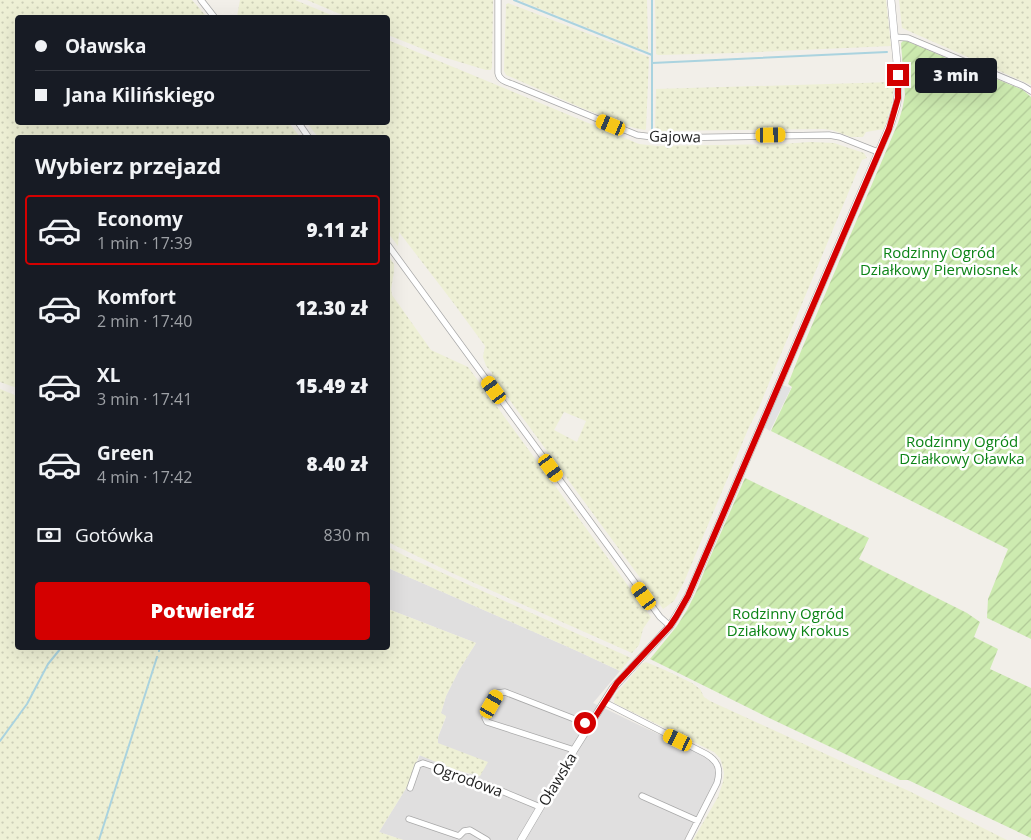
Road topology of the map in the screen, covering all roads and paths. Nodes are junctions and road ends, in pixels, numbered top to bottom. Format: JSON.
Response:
{"nodes":[{"id":1,"x":200,"y":0,"type":"edge"},
{"id":2,"x":498,"y":0,"type":"edge"},
{"id":3,"x":891,"y":0,"type":"edge"},
{"id":4,"x":212,"y":15,"type":"edge"},
{"id":5,"x":894,"y":38,"type":"junction"},
{"id":6,"x":1031,"y":91,"type":"edge"},
{"id":7,"x":878,"y":152,"type":"junction"},
{"id":8,"x":390,"y":248,"type":"edge"},
{"id":9,"x":670,"y":626,"type":"junction"},
{"id":10,"x":604,"y":702,"type":"junction"},
{"id":11,"x":590,"y":725,"type":"junction"},
{"id":12,"x":574,"y":750,"type":"junction"},
{"id":13,"x":410,"y":788,"type":"dead end"},
{"id":14,"x":642,"y":796,"type":"dead end"},
{"id":15,"x":540,"y":807,"type":"junction"},
{"id":16,"x":409,"y":819,"type":"dead end"},
{"id":17,"x":698,"y":821,"type":"junction"},
{"id":18,"x":487,"y":840,"type":"edge"},
{"id":19,"x":521,"y":840,"type":"edge"},
{"id":20,"x":688,"y":840,"type":"edge"}],
"edges":[{"from":1,"to":4,"type":"street"},
{"from":2,"to":7,"type":"street","name":"Gajowa"},
{"from":3,"to":5,"type":"street","name":"Oławska"},
{"from":5,"to":6,"type":"street"},
{"from":5,"to":7,"type":"street","name":"Oławska"},
{"from":7,"to":9,"type":"street","name":"Oławska"},
{"from":8,"to":9,"type":"street"},
{"from":9,"to":10,"type":"street","name":"Oławska"},
{"from":10,"to":11,"type":"street","name":"Oławska"},
{"from":10,"to":17,"type":"street"},
{"from":11,"to":12,"type":"street","name":"Oławska"},
{"from":11,"to":12,"type":"street"},
{"from":12,"to":15,"type":"street","name":"Oławska"},
{"from":13,"to":15,"type":"street","name":"Ogrodowa"},
{"from":14,"to":17,"type":"street"},
{"from":15,"to":19,"type":"street","name":"Oławska"},
{"from":16,"to":18,"type":"street"},
{"from":17,"to":20,"type":"street"}]}
